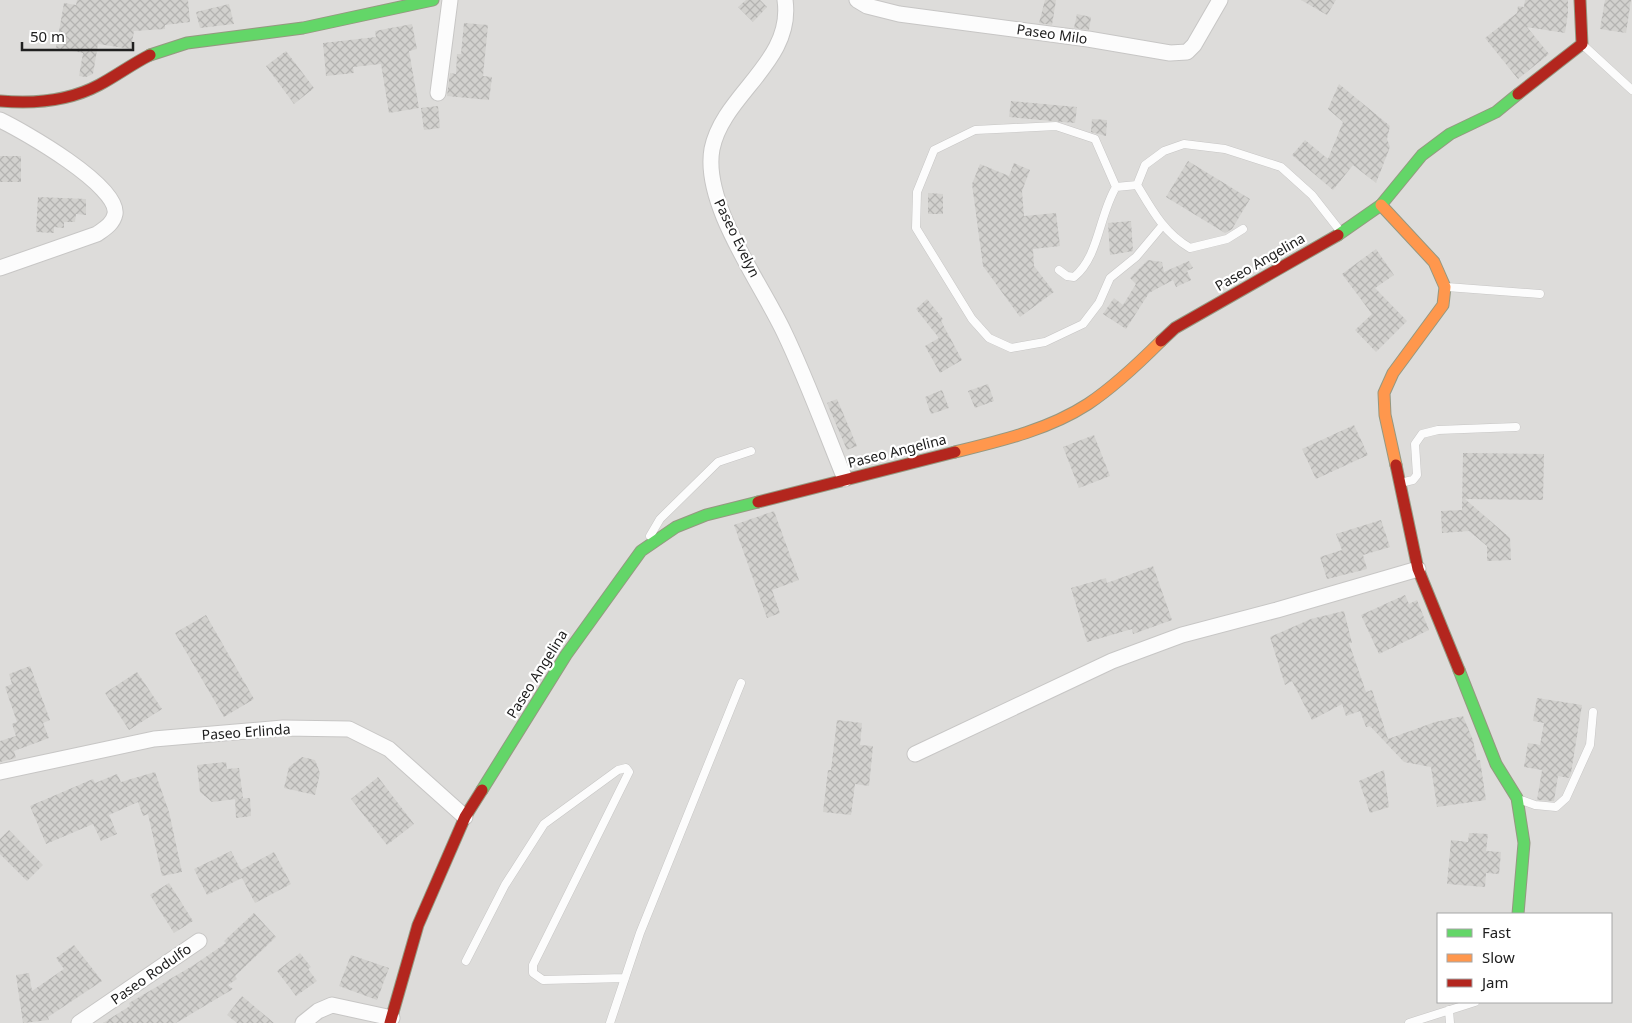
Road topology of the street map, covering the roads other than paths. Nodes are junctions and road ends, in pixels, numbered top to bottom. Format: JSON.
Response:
{"nodes":[{"id":1,"x":433,"y":0,"type":"edge"},
{"id":2,"x":450,"y":0,"type":"edge"},
{"id":3,"x":785,"y":0,"type":"edge"},
{"id":4,"x":857,"y":0,"type":"edge"},
{"id":5,"x":1220,"y":0,"type":"edge"},
{"id":6,"x":1580,"y":0,"type":"edge"},
{"id":7,"x":1582,"y":44,"type":"junction"},
{"id":8,"x":1632,"y":90,"type":"edge"},
{"id":9,"x":438,"y":93,"type":"dead end"},
{"id":10,"x":0,"y":101,"type":"edge"},
{"id":11,"x":0,"y":120,"type":"edge"},
{"id":12,"x":1137,"y":186,"type":"junction"},
{"id":13,"x":1116,"y":188,"type":"junction"},
{"id":14,"x":1381,"y":206,"type":"junction"},
{"id":15,"x":1162,"y":226,"type":"junction"},
{"id":16,"x":1242,"y":229,"type":"dead end"},
{"id":17,"x":1341,"y":233,"type":"junction"},
{"id":18,"x":0,"y":268,"type":"edge"},
{"id":19,"x":1059,"y":270,"type":"dead end"},
{"id":20,"x":1445,"y":287,"type":"junction"},
{"id":21,"x":1540,"y":294,"type":"dead end"},
{"id":22,"x":1516,"y":427,"type":"dead end"},
{"id":23,"x":751,"y":452,"type":"dead end"},
{"id":24,"x":845,"y":479,"type":"junction"},
{"id":25,"x":1400,"y":483,"type":"junction"},
{"id":26,"x":641,"y":551,"type":"junction"},
{"id":27,"x":1418,"y":569,"type":"junction"},
{"id":28,"x":741,"y":683,"type":"dead end"},
{"id":29,"x":1593,"y":712,"type":"dead end"},
{"id":30,"x":915,"y":754,"type":"dead end"},
{"id":31,"x":0,"y":772,"type":"edge"},
{"id":32,"x":1517,"y":798,"type":"junction"},
{"id":33,"x":466,"y":817,"type":"junction"},
{"id":34,"x":1518,"y":913,"type":"edge"},
{"id":35,"x":199,"y":941,"type":"dead end"},
{"id":36,"x":466,"y":961,"type":"dead end"},
{"id":37,"x":625,"y":978,"type":"junction"},
{"id":38,"x":1472,"y":1003,"type":"edge"},
{"id":39,"x":1450,"y":1010,"type":"junction"},
{"id":40,"x":391,"y":1020,"type":"edge"},
{"id":41,"x":78,"y":1023,"type":"edge"},
{"id":42,"x":303,"y":1023,"type":"edge"},
{"id":43,"x":610,"y":1023,"type":"edge"},
{"id":44,"x":1409,"y":1023,"type":"edge"},
{"id":45,"x":1450,"y":1023,"type":"edge"}],
"edges":[{"from":1,"to":10,"type":"street"},
{"from":2,"to":9,"type":"street"},
{"from":3,"to":24,"type":"street","name":"Paseo Evelyn"},
{"from":4,"to":5,"type":"street","name":"Paseo Milo"},
{"from":6,"to":7,"type":"street"},
{"from":7,"to":8,"type":"lane"},
{"from":7,"to":14,"type":"street","name":"Paseo Angelina"},
{"from":11,"to":18,"type":"street"},
{"from":12,"to":13,"type":"lane"},
{"from":12,"to":15,"type":"lane"},
{"from":12,"to":17,"type":"lane"},
{"from":13,"to":15,"type":"lane"},
{"from":13,"to":19,"type":"lane"},
{"from":14,"to":17,"type":"street","name":"Paseo Angelina"},
{"from":14,"to":20,"type":"street"},
{"from":15,"to":16,"type":"lane"},
{"from":17,"to":24,"type":"street","name":"Paseo Angelina"},
{"from":20,"to":21,"type":"lane"},
{"from":20,"to":25,"type":"street"},
{"from":22,"to":25,"type":"lane"},
{"from":23,"to":26,"type":"lane"},
{"from":24,"to":26,"type":"street","name":"Paseo Angelina"},
{"from":25,"to":27,"type":"street"},
{"from":26,"to":33,"type":"street","name":"Paseo Angelina"},
{"from":27,"to":30,"type":"street"},
{"from":27,"to":32,"type":"street"},
{"from":28,"to":37,"type":"lane"},
{"from":29,"to":32,"type":"lane"},
{"from":31,"to":33,"type":"street","name":"Paseo Erlinda"},
{"from":32,"to":34,"type":"street"},
{"from":33,"to":40,"type":"street","name":"Paseo Angelina"},
{"from":35,"to":41,"type":"street","name":"Paseo Rodulfo"},
{"from":36,"to":37,"type":"lane"},
{"from":37,"to":43,"type":"lane"},
{"from":38,"to":39,"type":"lane"},
{"from":39,"to":44,"type":"lane"},
{"from":39,"to":45,"type":"lane"},
{"from":40,"to":42,"type":"street"}]}
